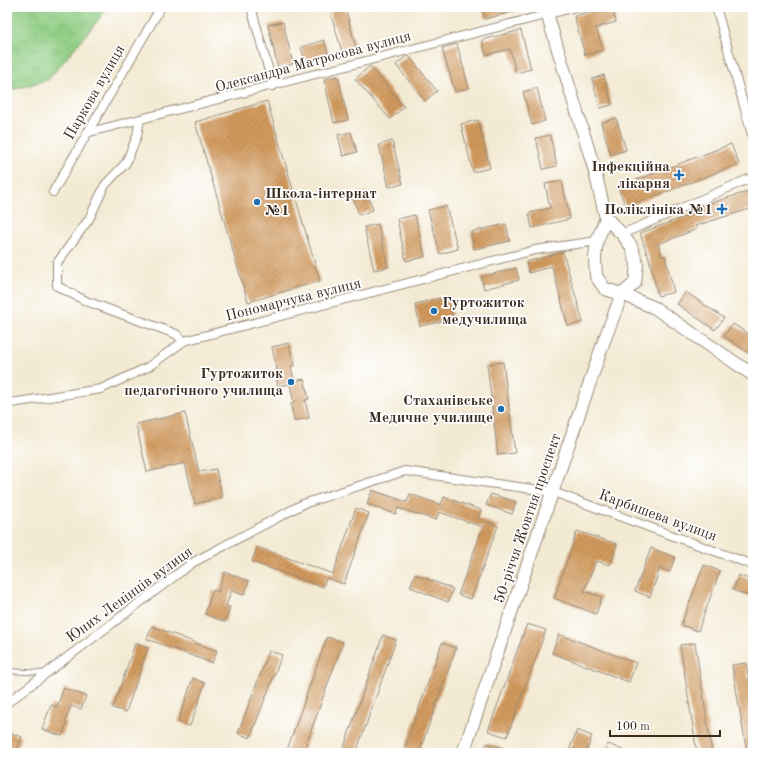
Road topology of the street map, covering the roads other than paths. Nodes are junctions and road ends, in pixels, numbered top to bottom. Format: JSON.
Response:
{"nodes":[{"id":1,"x":161,"y":7,"type":"edge"},
{"id":2,"x":251,"y":7,"type":"edge"},
{"id":3,"x":576,"y":7,"type":"edge"},
{"id":4,"x":716,"y":7,"type":"edge"},
{"id":5,"x":546,"y":11,"type":"edge"},
{"id":6,"x":273,"y":86,"type":"junction"},
{"id":7,"x":140,"y":119,"type":"junction"},
{"id":8,"x":86,"y":133,"type":"junction"},
{"id":9,"x":753,"y":138,"type":"edge"},
{"id":10,"x":753,"y":177,"type":"edge"},
{"id":11,"x":53,"y":192,"type":"dead end"},
{"id":12,"x":606,"y":218,"type":"junction"},
{"id":13,"x":622,"y":234,"type":"junction"},
{"id":14,"x":597,"y":241,"type":"junction"},
{"id":15,"x":622,"y":294,"type":"junction"},
{"id":16,"x":184,"y":341,"type":"junction"},
{"id":17,"x":753,"y":375,"type":"edge"},
{"id":18,"x":7,"y":405,"type":"edge"},
{"id":19,"x":553,"y":492,"type":"junction"},
{"id":20,"x":753,"y":565,"type":"edge"},
{"id":21,"x":7,"y":671,"type":"edge"},
{"id":22,"x":45,"y":673,"type":"junction"},
{"id":23,"x":7,"y":703,"type":"edge"},
{"id":24,"x":463,"y":753,"type":"edge"}],
"edges":[{"from":1,"to":8,"type":"street","name":"Паркова вулиця"},
{"from":2,"to":6,"type":"street"},
{"from":3,"to":5,"type":"street","name":"Олександра Матросова вулиця"},
{"from":4,"to":9,"type":"street"},
{"from":5,"to":6,"type":"street","name":"Олександра Матросова вулиця"},
{"from":5,"to":12,"type":"street"},
{"from":6,"to":7,"type":"street","name":"Олександра Матросова вулиця"},
{"from":7,"to":8,"type":"street","name":"Олександра Матросова вулиця"},
{"from":7,"to":16,"type":"street"},
{"from":8,"to":11,"type":"street","name":"Паркова вулиця"},
{"from":10,"to":13,"type":"street"},
{"from":12,"to":13,"type":"street"},
{"from":12,"to":14,"type":"street"},
{"from":13,"to":15,"type":"street"},
{"from":14,"to":15,"type":"street"},
{"from":14,"to":16,"type":"street","name":"Пономарчука вулиця"},
{"from":15,"to":17,"type":"street"},
{"from":15,"to":19,"type":"street","name":"50-річчя Жовтня проспект"},
{"from":16,"to":18,"type":"street","name":"Пономарчука вулиця"},
{"from":19,"to":20,"type":"street","name":"Карбишева вулиця"},
{"from":19,"to":22,"type":"street","name":"Юних Ленінців вулиця"},
{"from":19,"to":24,"type":"street","name":"50-річчя Жовтня проспект"},
{"from":21,"to":22,"type":"lane"},
{"from":22,"to":23,"type":"street","name":"Юних Ленінців вулиця"}]}
